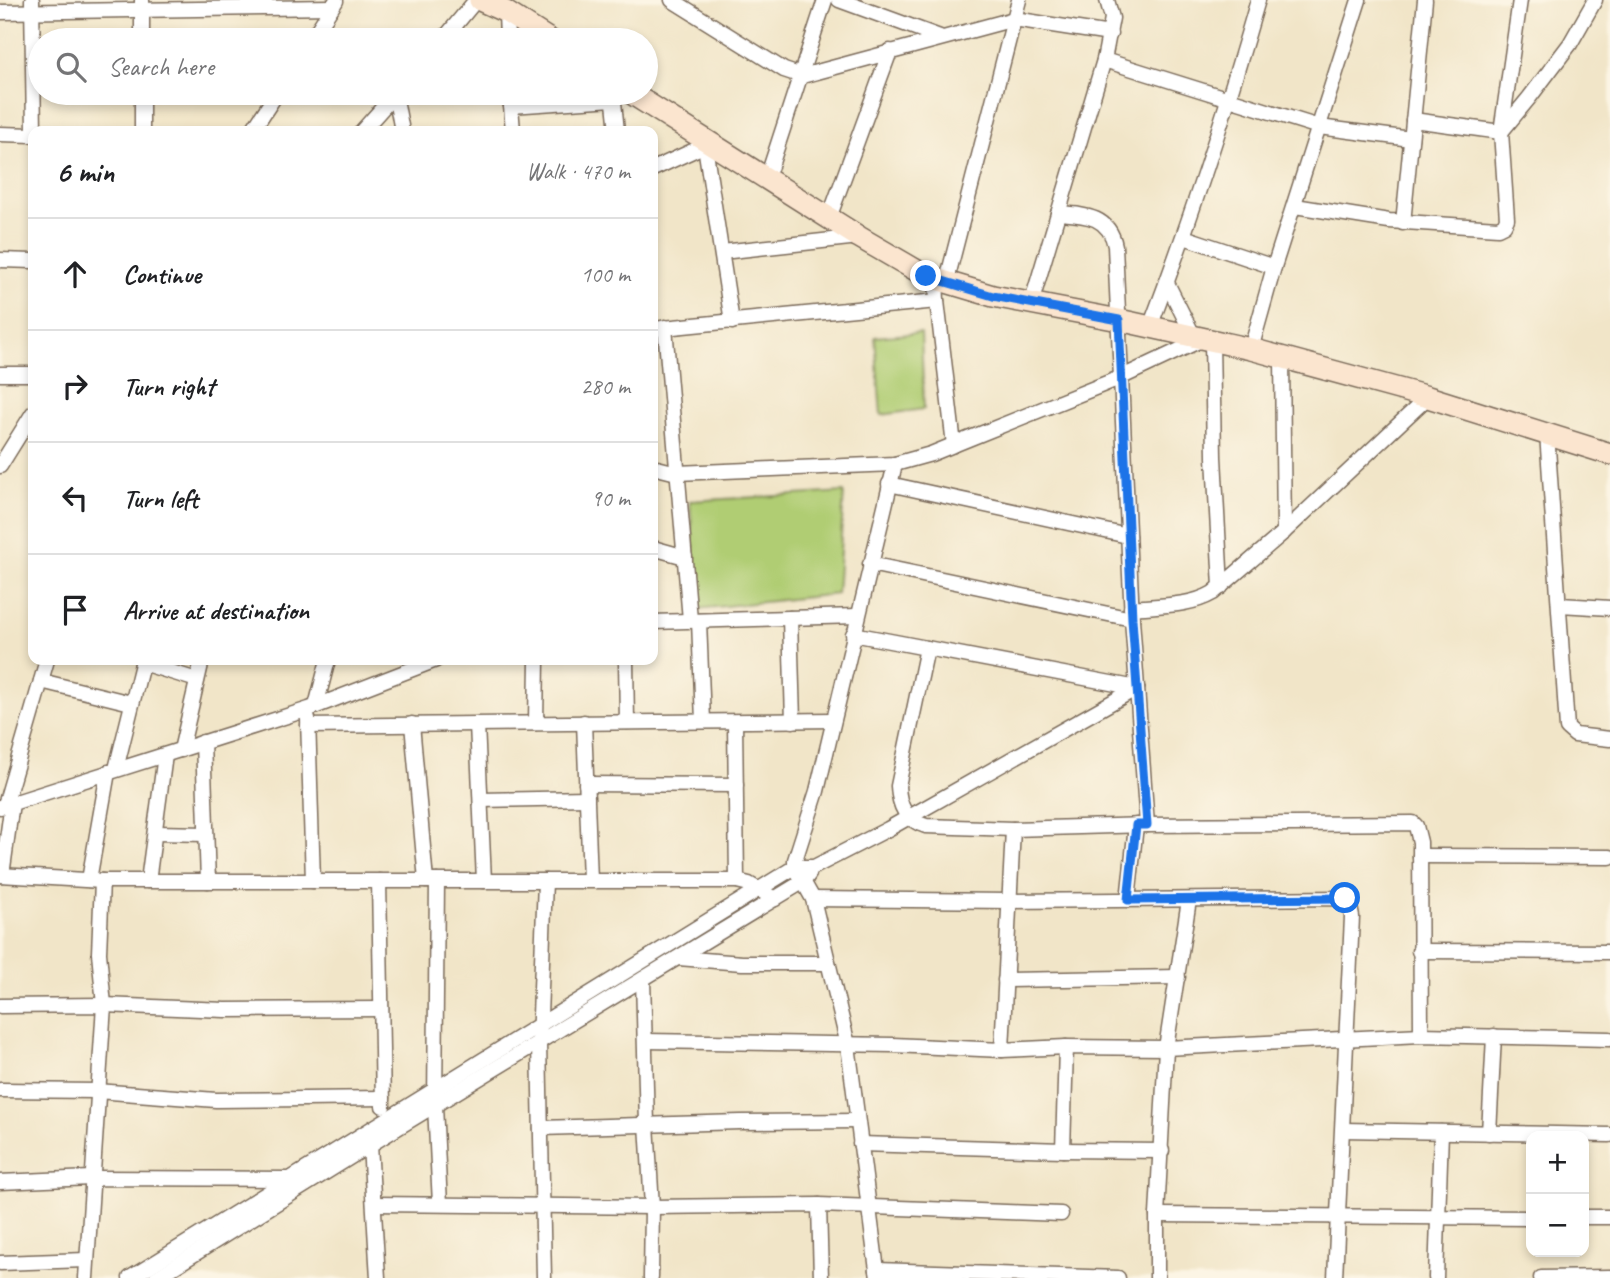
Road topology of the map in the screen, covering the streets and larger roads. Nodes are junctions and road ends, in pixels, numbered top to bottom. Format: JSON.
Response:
{"nodes":[{"id":1,"x":478,"y":0,"type":"edge"},
{"id":2,"x":672,"y":0,"type":"edge"},
{"id":3,"x":825,"y":0,"type":"edge"},
{"id":4,"x":839,"y":0,"type":"edge"},
{"id":5,"x":1019,"y":0,"type":"edge"},
{"id":6,"x":1107,"y":0,"type":"edge"},
{"id":7,"x":1258,"y":0,"type":"edge"},
{"id":8,"x":1359,"y":0,"type":"edge"},
{"id":9,"x":1425,"y":0,"type":"edge"},
{"id":10,"x":1520,"y":0,"type":"edge"},
{"id":11,"x":1595,"y":0,"type":"edge"},
{"id":12,"x":335,"y":3,"type":"edge"},
{"id":13,"x":142,"y":5,"type":"edge"},
{"id":14,"x":33,"y":6,"type":"edge"},
{"id":15,"x":0,"y":12,"type":"edge"},
{"id":16,"x":506,"y":12,"type":"junction"},
{"id":17,"x":1014,"y":19,"type":"junction"},
{"id":18,"x":33,"y":28,"type":"edge"},
{"id":19,"x":142,"y":28,"type":"edge"},
{"id":20,"x":319,"y":28,"type":"edge"},
{"id":21,"x":454,"y":28,"type":"edge"},
{"id":22,"x":507,"y":28,"type":"edge"},
{"id":23,"x":531,"y":28,"type":"edge"},
{"id":24,"x":1110,"y":34,"type":"junction"},
{"id":25,"x":941,"y":37,"type":"junction"},
{"id":26,"x":890,"y":51,"type":"junction"},
{"id":27,"x":1104,"y":60,"type":"junction"},
{"id":28,"x":802,"y":76,"type":"junction"},
{"id":29,"x":1230,"y":99,"type":"junction"},
{"id":30,"x":34,"y":105,"type":"edge"},
{"id":31,"x":142,"y":105,"type":"edge"},
{"id":32,"x":269,"y":105,"type":"edge"},
{"id":33,"x":385,"y":105,"type":"edge"},
{"id":34,"x":397,"y":105,"type":"edge"},
{"id":35,"x":510,"y":105,"type":"edge"},
{"id":36,"x":618,"y":105,"type":"edge"},
{"id":37,"x":637,"y":105,"type":"edge"},
{"id":38,"x":1413,"y":120,"type":"junction"},
{"id":39,"x":34,"y":126,"type":"edge"},
{"id":40,"x":142,"y":126,"type":"edge"},
{"id":41,"x":255,"y":126,"type":"edge"},
{"id":42,"x":366,"y":126,"type":"edge"},
{"id":43,"x":401,"y":126,"type":"edge"},
{"id":44,"x":513,"y":126,"type":"edge"},
{"id":45,"x":617,"y":126,"type":"edge"},
{"id":46,"x":1319,"y":127,"type":"junction"},
{"id":47,"x":1501,"y":132,"type":"junction"},
{"id":48,"x":28,"y":133,"type":"edge"},
{"id":49,"x":0,"y":134,"type":"edge"},
{"id":50,"x":1411,"y":139,"type":"junction"},
{"id":51,"x":708,"y":144,"type":"junction"},
{"id":52,"x":658,"y":167,"type":"edge"},
{"id":53,"x":767,"y":178,"type":"junction"},
{"id":54,"x":1295,"y":206,"type":"junction"},
{"id":55,"x":1058,"y":212,"type":"junction"},
{"id":56,"x":829,"y":218,"type":"junction"},
{"id":57,"x":1403,"y":223,"type":"junction"},
{"id":58,"x":859,"y":237,"type":"junction"},
{"id":59,"x":1184,"y":237,"type":"junction"},
{"id":60,"x":722,"y":252,"type":"junction"},
{"id":61,"x":0,"y":260,"type":"edge"},
{"id":62,"x":28,"y":261,"type":"edge"},
{"id":63,"x":1274,"y":267,"type":"junction"},
{"id":64,"x":941,"y":279,"type":"junction"},
{"id":65,"x":1167,"y":283,"type":"junction"},
{"id":66,"x":937,"y":301,"type":"junction"},
{"id":67,"x":1031,"y":304,"type":"junction"},
{"id":68,"x":1119,"y":320,"type":"junction"},
{"id":69,"x":732,"y":322,"type":"junction"},
{"id":70,"x":1150,"y":327,"type":"junction"},
{"id":71,"x":659,"y":328,"type":"edge"},
{"id":72,"x":1203,"y":339,"type":"junction"},
{"id":73,"x":1251,"y":349,"type":"junction"},
{"id":74,"x":1282,"y":358,"type":"junction"},
{"id":75,"x":0,"y":374,"type":"edge"},
{"id":76,"x":28,"y":374,"type":"edge"},
{"id":77,"x":1122,"y":377,"type":"junction"},
{"id":78,"x":1428,"y":397,"type":"junction"},
{"id":79,"x":28,"y":421,"type":"edge"},
{"id":80,"x":1547,"y":433,"type":"junction"},
{"id":81,"x":954,"y":445,"type":"junction"},
{"id":82,"x":1610,"y":454,"type":"edge"},
{"id":83,"x":895,"y":464,"type":"junction"},
{"id":84,"x":0,"y":466,"type":"edge"},
{"id":85,"x":658,"y":468,"type":"edge"},
{"id":86,"x":677,"y":473,"type":"junction"},
{"id":87,"x":889,"y":484,"type":"junction"},
{"id":88,"x":1284,"y":532,"type":"junction"},
{"id":89,"x":1128,"y":536,"type":"junction"},
{"id":90,"x":658,"y":549,"type":"edge"},
{"id":91,"x":685,"y":557,"type":"junction"},
{"id":92,"x":870,"y":564,"type":"junction"},
{"id":93,"x":1221,"y":587,"type":"junction"},
{"id":94,"x":1560,"y":605,"type":"junction"},
{"id":95,"x":1610,"y":608,"type":"edge"},
{"id":96,"x":1132,"y":613,"type":"junction"},
{"id":97,"x":857,"y":616,"type":"junction"},
{"id":98,"x":790,"y":618,"type":"junction"},
{"id":99,"x":694,"y":621,"type":"junction"},
{"id":100,"x":658,"y":622,"type":"edge"},
{"id":101,"x":853,"y":634,"type":"junction"},
{"id":102,"x":927,"y":648,"type":"junction"},
{"id":103,"x":46,"y":665,"type":"edge"},
{"id":104,"x":141,"y":665,"type":"edge"},
{"id":105,"x":154,"y":665,"type":"edge"},
{"id":106,"x":201,"y":665,"type":"edge"},
{"id":107,"x":326,"y":665,"type":"edge"},
{"id":108,"x":423,"y":665,"type":"edge"},
{"id":109,"x":537,"y":665,"type":"edge"},
{"id":110,"x":626,"y":665,"type":"edge"},
{"id":111,"x":197,"y":680,"type":"junction"},
{"id":112,"x":41,"y":681,"type":"junction"},
{"id":113,"x":1137,"y":688,"type":"junction"},
{"id":114,"x":131,"y":703,"type":"junction"},
{"id":115,"x":312,"y":707,"type":"junction"},
{"id":116,"x":833,"y":720,"type":"junction"},
{"id":117,"x":704,"y":721,"type":"junction"},
{"id":118,"x":793,"y":721,"type":"junction"},
{"id":119,"x":584,"y":722,"type":"junction"},
{"id":120,"x":627,"y":722,"type":"junction"},
{"id":121,"x":735,"y":722,"type":"junction"},
{"id":122,"x":536,"y":723,"type":"junction"},
{"id":123,"x":412,"y":724,"type":"junction"},
{"id":124,"x":477,"y":724,"type":"junction"},
{"id":125,"x":308,"y":726,"type":"junction"},
{"id":126,"x":1610,"y":739,"type":"edge"},
{"id":127,"x":203,"y":742,"type":"junction"},
{"id":128,"x":181,"y":750,"type":"junction"},
{"id":129,"x":165,"y":755,"type":"junction"},
{"id":130,"x":112,"y":771,"type":"junction"},
{"id":131,"x":736,"y":785,"type":"junction"},
{"id":132,"x":586,"y":791,"type":"junction"},
{"id":133,"x":481,"y":800,"type":"junction"},
{"id":134,"x":6,"y":805,"type":"edge"},
{"id":135,"x":908,"y":817,"type":"junction"},
{"id":136,"x":1142,"y":825,"type":"junction"},
{"id":137,"x":1013,"y":829,"type":"junction"},
{"id":138,"x":155,"y":833,"type":"junction"},
{"id":139,"x":206,"y":834,"type":"junction"},
{"id":140,"x":1420,"y":856,"type":"junction"},
{"id":141,"x":1610,"y":857,"type":"edge"},
{"id":142,"x":795,"y":867,"type":"junction"},
{"id":143,"x":814,"y":867,"type":"junction"},
{"id":144,"x":1,"y":875,"type":"edge"},
{"id":145,"x":590,"y":880,"type":"junction"},
{"id":146,"x":95,"y":881,"type":"junction"},
{"id":147,"x":148,"y":881,"type":"junction"},
{"id":148,"x":208,"y":881,"type":"junction"},
{"id":149,"x":313,"y":881,"type":"junction"},
{"id":150,"x":379,"y":881,"type":"junction"},
{"id":151,"x":432,"y":881,"type":"junction"},
{"id":152,"x":484,"y":881,"type":"junction"},
{"id":153,"x":545,"y":881,"type":"junction"},
{"id":154,"x":737,"y":881,"type":"junction"},
{"id":155,"x":804,"y":881,"type":"junction"},
{"id":156,"x":759,"y":889,"type":"junction"},
{"id":157,"x":775,"y":899,"type":"junction"},
{"id":158,"x":813,"y":899,"type":"junction"},
{"id":159,"x":1128,"y":900,"type":"junction"},
{"id":160,"x":1189,"y":900,"type":"junction"},
{"id":161,"x":1009,"y":901,"type":"junction"},
{"id":162,"x":1419,"y":951,"type":"junction"},
{"id":163,"x":1610,"y":952,"type":"edge"},
{"id":164,"x":678,"y":958,"type":"junction"},
{"id":165,"x":828,"y":963,"type":"junction"},
{"id":166,"x":1178,"y":977,"type":"junction"},
{"id":167,"x":643,"y":979,"type":"junction"},
{"id":168,"x":1005,"y":980,"type":"junction"},
{"id":169,"x":104,"y":1005,"type":"junction"},
{"id":170,"x":0,"y":1006,"type":"edge"},
{"id":171,"x":381,"y":1009,"type":"junction"},
{"id":172,"x":541,"y":1025,"type":"junction"},
{"id":173,"x":1422,"y":1035,"type":"junction"},
{"id":174,"x":1494,"y":1036,"type":"junction"},
{"id":175,"x":1610,"y":1039,"type":"edge"},
{"id":176,"x":1346,"y":1040,"type":"junction"},
{"id":177,"x":646,"y":1041,"type":"junction"},
{"id":178,"x":539,"y":1043,"type":"junction"},
{"id":179,"x":848,"y":1045,"type":"junction"},
{"id":180,"x":1066,"y":1047,"type":"junction"},
{"id":181,"x":1166,"y":1048,"type":"junction"},
{"id":182,"x":1002,"y":1050,"type":"junction"},
{"id":183,"x":0,"y":1090,"type":"edge"},
{"id":184,"x":435,"y":1090,"type":"junction"},
{"id":185,"x":97,"y":1091,"type":"junction"},
{"id":186,"x":383,"y":1098,"type":"junction"},
{"id":187,"x":435,"y":1106,"type":"junction"},
{"id":188,"x":383,"y":1121,"type":"junction"},
{"id":189,"x":857,"y":1121,"type":"junction"},
{"id":190,"x":647,"y":1124,"type":"junction"},
{"id":191,"x":541,"y":1128,"type":"junction"},
{"id":192,"x":1343,"y":1130,"type":"junction"},
{"id":193,"x":1441,"y":1132,"type":"junction"},
{"id":194,"x":1489,"y":1133,"type":"junction"},
{"id":195,"x":1610,"y":1135,"type":"edge"},
{"id":196,"x":860,"y":1144,"type":"junction"},
{"id":197,"x":370,"y":1145,"type":"junction"},
{"id":198,"x":1063,"y":1150,"type":"junction"},
{"id":199,"x":1162,"y":1151,"type":"junction"},
{"id":200,"x":91,"y":1178,"type":"junction"},
{"id":201,"x":315,"y":1178,"type":"junction"},
{"id":202,"x":289,"y":1179,"type":"junction"},
{"id":203,"x":0,"y":1182,"type":"edge"},
{"id":204,"x":374,"y":1204,"type":"junction"},
{"id":205,"x":440,"y":1204,"type":"junction"},
{"id":206,"x":819,"y":1205,"type":"junction"},
{"id":207,"x":543,"y":1206,"type":"junction"},
{"id":208,"x":652,"y":1208,"type":"junction"},
{"id":209,"x":868,"y":1208,"type":"junction"},
{"id":210,"x":1061,"y":1214,"type":"dead end"},
{"id":211,"x":1157,"y":1215,"type":"junction"},
{"id":212,"x":1339,"y":1217,"type":"junction"},
{"id":213,"x":1589,"y":1217,"type":"edge"},
{"id":214,"x":1610,"y":1217,"type":"edge"},
{"id":215,"x":1439,"y":1218,"type":"junction"},
{"id":216,"x":1526,"y":1218,"type":"edge"},
{"id":217,"x":86,"y":1260,"type":"junction"},
{"id":218,"x":0,"y":1264,"type":"edge"},
{"id":219,"x":878,"y":1274,"type":"edge"},
{"id":220,"x":1610,"y":1277,"type":"edge"},
{"id":221,"x":86,"y":1278,"type":"edge"},
{"id":222,"x":130,"y":1278,"type":"edge"},
{"id":223,"x":156,"y":1278,"type":"edge"},
{"id":224,"x":378,"y":1278,"type":"edge"},
{"id":225,"x":544,"y":1278,"type":"edge"},
{"id":226,"x":651,"y":1278,"type":"edge"},
{"id":227,"x":821,"y":1278,"type":"edge"},
{"id":228,"x":1118,"y":1278,"type":"edge"},
{"id":229,"x":1157,"y":1278,"type":"edge"},
{"id":230,"x":1335,"y":1278,"type":"edge"},
{"id":231,"x":1436,"y":1278,"type":"edge"},
{"id":232,"x":1541,"y":1278,"type":"edge"}],
"edges":[{"from":1,"to":16,"type":"street"},
{"from":1,"to":21,"type":"street"},
{"from":2,"to":28,"type":"street"},
{"from":3,"to":28,"type":"street"},
{"from":4,"to":25,"type":"street"},
{"from":5,"to":17,"type":"street"},
{"from":6,"to":24,"type":"street"},
{"from":7,"to":29,"type":"street"},
{"from":8,"to":46,"type":"street"},
{"from":9,"to":38,"type":"street"},
{"from":10,"to":47,"type":"street"},
{"from":11,"to":47,"type":"street"},
{"from":12,"to":13,"type":"street"},
{"from":12,"to":20,"type":"street"},
{"from":13,"to":14,"type":"street"},
{"from":13,"to":19,"type":"street"},
{"from":14,"to":15,"type":"street"},
{"from":14,"to":18,"type":"street"},
{"from":16,"to":22,"type":"street"},
{"from":16,"to":23,"type":"street"},
{"from":17,"to":24,"type":"street"},
{"from":17,"to":25,"type":"street"},
{"from":17,"to":64,"type":"street"},
{"from":24,"to":27,"type":"street"},
{"from":25,"to":26,"type":"street"},
{"from":26,"to":28,"type":"street"},
{"from":26,"to":56,"type":"street"},
{"from":27,"to":29,"type":"street"},
{"from":27,"to":55,"type":"street"},
{"from":28,"to":53,"type":"street"},
{"from":29,"to":46,"type":"street"},
{"from":29,"to":59,"type":"street"},
{"from":30,"to":39,"type":"street"},
{"from":31,"to":40,"type":"street"},
{"from":32,"to":41,"type":"street"},
{"from":33,"to":42,"type":"street"},
{"from":34,"to":43,"type":"street"},
{"from":35,"to":44,"type":"street"},
{"from":36,"to":45,"type":"street"},
{"from":37,"to":51,"type":"street"},
{"from":38,"to":47,"type":"street"},
{"from":38,"to":50,"type":"street"},
{"from":46,"to":50,"type":"street"},
{"from":46,"to":54,"type":"street"},
{"from":47,"to":57,"type":"street"},
{"from":48,"to":49,"type":"street"},
{"from":50,"to":57,"type":"street"},
{"from":51,"to":52,"type":"street"},
{"from":51,"to":53,"type":"street"},
{"from":51,"to":60,"type":"street"},
{"from":53,"to":56,"type":"street"},
{"from":54,"to":57,"type":"street"},
{"from":54,"to":63,"type":"street"},
{"from":55,"to":67,"type":"street"},
{"from":55,"to":68,"type":"street"},
{"from":56,"to":58,"type":"street"},
{"from":58,"to":60,"type":"street"},
{"from":58,"to":64,"type":"street"},
{"from":59,"to":63,"type":"street"},
{"from":59,"to":65,"type":"street"},
{"from":60,"to":69,"type":"street"},
{"from":61,"to":62,"type":"street"},
{"from":63,"to":73,"type":"street"},
{"from":64,"to":66,"type":"street"},
{"from":64,"to":67,"type":"street"},
{"from":65,"to":70,"type":"street"},
{"from":65,"to":72,"type":"street"},
{"from":66,"to":69,"type":"street"},
{"from":66,"to":81,"type":"street"},
{"from":67,"to":68,"type":"street"},
{"from":68,"to":70,"type":"street"},
{"from":68,"to":77,"type":"street"},
{"from":69,"to":71,"type":"street"},
{"from":70,"to":72,"type":"street"},
{"from":71,"to":86,"type":"street"},
{"from":72,"to":73,"type":"street"},
{"from":72,"to":77,"type":"street"},
{"from":72,"to":93,"type":"street"},
{"from":73,"to":74,"type":"street"},
{"from":74,"to":78,"type":"street"},
{"from":74,"to":88,"type":"street"},
{"from":75,"to":76,"type":"street"},
{"from":77,"to":81,"type":"street"},
{"from":77,"to":89,"type":"street"},
{"from":78,"to":80,"type":"street"},
{"from":78,"to":88,"type":"street"},
{"from":79,"to":84,"type":"street"},
{"from":80,"to":82,"type":"street"},
{"from":80,"to":94,"type":"street"},
{"from":81,"to":83,"type":"street"},
{"from":83,"to":86,"type":"street"},
{"from":83,"to":87,"type":"street"},
{"from":85,"to":86,"type":"street"},
{"from":86,"to":91,"type":"street"},
{"from":87,"to":89,"type":"street"},
{"from":87,"to":92,"type":"street"},
{"from":88,"to":93,"type":"street"},
{"from":89,"to":96,"type":"street"},
{"from":90,"to":91,"type":"street"},
{"from":91,"to":99,"type":"street"},
{"from":92,"to":96,"type":"street"},
{"from":92,"to":97,"type":"street"},
{"from":93,"to":96,"type":"street"},
{"from":94,"to":95,"type":"street"},
{"from":94,"to":126,"type":"street"},
{"from":96,"to":113,"type":"street"},
{"from":97,"to":98,"type":"street"},
{"from":97,"to":101,"type":"street"},
{"from":98,"to":99,"type":"street"},
{"from":98,"to":118,"type":"street"},
{"from":99,"to":100,"type":"street"},
{"from":99,"to":117,"type":"street"},
{"from":101,"to":102,"type":"street"},
{"from":101,"to":116,"type":"street"},
{"from":102,"to":113,"type":"street"},
{"from":102,"to":135,"type":"street"},
{"from":103,"to":112,"type":"street"},
{"from":104,"to":114,"type":"street"},
{"from":105,"to":111,"type":"street"},
{"from":106,"to":111,"type":"street"},
{"from":107,"to":115,"type":"street"},
{"from":108,"to":115,"type":"street"},
{"from":109,"to":122,"type":"street"},
{"from":110,"to":120,"type":"street"},
{"from":111,"to":128,"type":"street"},
{"from":112,"to":114,"type":"street"},
{"from":112,"to":134,"type":"street"},
{"from":113,"to":135,"type":"street"},
{"from":113,"to":136,"type":"street"},
{"from":114,"to":130,"type":"street"},
{"from":115,"to":125,"type":"street"},
{"from":115,"to":127,"type":"street"},
{"from":116,"to":118,"type":"street"},
{"from":116,"to":142,"type":"street"},
{"from":117,"to":120,"type":"street"},
{"from":117,"to":121,"type":"street"},
{"from":118,"to":121,"type":"street"},
{"from":119,"to":120,"type":"street"},
{"from":119,"to":122,"type":"street"},
{"from":119,"to":132,"type":"street"},
{"from":121,"to":131,"type":"street"},
{"from":122,"to":124,"type":"street"},
{"from":123,"to":124,"type":"street"},
{"from":123,"to":125,"type":"street"},
{"from":123,"to":151,"type":"street"},
{"from":124,"to":133,"type":"street"},
{"from":125,"to":149,"type":"street"},
{"from":127,"to":128,"type":"street"},
{"from":127,"to":139,"type":"street"},
{"from":128,"to":129,"type":"street"},
{"from":129,"to":130,"type":"street"},
{"from":129,"to":138,"type":"street"},
{"from":130,"to":134,"type":"street"},
{"from":130,"to":146,"type":"street"},
{"from":131,"to":132,"type":"street"},
{"from":131,"to":154,"type":"street"},
{"from":132,"to":133,"type":"street"},
{"from":132,"to":145,"type":"street"},
{"from":133,"to":152,"type":"street"},
{"from":134,"to":144,"type":"street"},
{"from":135,"to":137,"type":"street"},
{"from":135,"to":143,"type":"street"},
{"from":136,"to":137,"type":"street"},
{"from":136,"to":140,"type":"street"},
{"from":136,"to":159,"type":"street"},
{"from":137,"to":161,"type":"street"},
{"from":138,"to":139,"type":"street"},
{"from":138,"to":147,"type":"street"},
{"from":139,"to":148,"type":"street"},
{"from":140,"to":141,"type":"street"},
{"from":140,"to":162,"type":"street"},
{"from":142,"to":143,"type":"street"},
{"from":142,"to":155,"type":"street"},
{"from":142,"to":156,"type":"street"},
{"from":143,"to":155,"type":"street"},
{"from":144,"to":146,"type":"street"},
{"from":145,"to":153,"type":"street"},
{"from":145,"to":154,"type":"street"},
{"from":146,"to":147,"type":"street"},
{"from":146,"to":169,"type":"street"},
{"from":147,"to":148,"type":"street"},
{"from":148,"to":149,"type":"street"},
{"from":149,"to":150,"type":"street"},
{"from":150,"to":151,"type":"street"},
{"from":150,"to":171,"type":"street"},
{"from":151,"to":152,"type":"street"},
{"from":151,"to":184,"type":"street"},
{"from":152,"to":153,"type":"street"},
{"from":153,"to":172,"type":"street"},
{"from":154,"to":156,"type":"street"},
{"from":155,"to":157,"type":"street"},
{"from":155,"to":158,"type":"street"},
{"from":156,"to":157,"type":"street"},
{"from":156,"to":172,"type":"street"},
{"from":157,"to":164,"type":"street"},
{"from":158,"to":161,"type":"street"},
{"from":158,"to":165,"type":"street"},
{"from":159,"to":160,"type":"street"},
{"from":159,"to":161,"type":"street"},
{"from":160,"to":166,"type":"street"},
{"from":160,"to":176,"type":"street"},
{"from":161,"to":168,"type":"street"},
{"from":162,"to":163,"type":"street"},
{"from":162,"to":173,"type":"street"},
{"from":164,"to":165,"type":"street"},
{"from":164,"to":167,"type":"street"},
{"from":165,"to":179,"type":"street"},
{"from":166,"to":168,"type":"street"},
{"from":166,"to":181,"type":"street"},
{"from":167,"to":177,"type":"street"},
{"from":167,"to":178,"type":"street"},
{"from":168,"to":182,"type":"street"},
{"from":169,"to":170,"type":"street"},
{"from":169,"to":171,"type":"street"},
{"from":169,"to":185,"type":"street"},
{"from":171,"to":186,"type":"street"},
{"from":172,"to":178,"type":"street"},
{"from":172,"to":184,"type":"street"},
{"from":173,"to":174,"type":"street"},
{"from":173,"to":176,"type":"street"},
{"from":174,"to":175,"type":"street"},
{"from":174,"to":194,"type":"street"},
{"from":176,"to":181,"type":"street"},
{"from":176,"to":192,"type":"street"},
{"from":177,"to":179,"type":"street"},
{"from":177,"to":190,"type":"street"},
{"from":178,"to":187,"type":"street"},
{"from":178,"to":191,"type":"street"},
{"from":179,"to":182,"type":"street"},
{"from":179,"to":189,"type":"street"},
{"from":180,"to":181,"type":"street"},
{"from":180,"to":182,"type":"street"},
{"from":180,"to":198,"type":"street"},
{"from":181,"to":199,"type":"street"},
{"from":183,"to":185,"type":"street"},
{"from":184,"to":187,"type":"street"},
{"from":184,"to":188,"type":"street"},
{"from":185,"to":186,"type":"street"},
{"from":185,"to":200,"type":"street"},
{"from":186,"to":188,"type":"street"},
{"from":187,"to":197,"type":"street"},
{"from":187,"to":205,"type":"street"},
{"from":188,"to":202,"type":"street"},
{"from":189,"to":190,"type":"street"},
{"from":189,"to":196,"type":"street"},
{"from":190,"to":191,"type":"street"},
{"from":190,"to":208,"type":"street"},
{"from":191,"to":207,"type":"street"},
{"from":192,"to":193,"type":"street"},
{"from":192,"to":212,"type":"street"},
{"from":193,"to":194,"type":"street"},
{"from":193,"to":215,"type":"street"},
{"from":194,"to":195,"type":"street"},
{"from":196,"to":198,"type":"street"},
{"from":196,"to":209,"type":"street"},
{"from":197,"to":201,"type":"street"},
{"from":197,"to":204,"type":"street"},
{"from":198,"to":199,"type":"street"},
{"from":199,"to":211,"type":"street"},
{"from":200,"to":202,"type":"street"},
{"from":200,"to":203,"type":"street"},
{"from":200,"to":217,"type":"street"},
{"from":201,"to":202,"type":"street"},
{"from":201,"to":223,"type":"street"},
{"from":202,"to":222,"type":"street"},
{"from":204,"to":205,"type":"street"},
{"from":204,"to":224,"type":"street"},
{"from":205,"to":207,"type":"street"},
{"from":206,"to":208,"type":"street"},
{"from":206,"to":209,"type":"street"},
{"from":206,"to":227,"type":"street"},
{"from":207,"to":208,"type":"street"},
{"from":207,"to":225,"type":"street"},
{"from":208,"to":226,"type":"street"},
{"from":209,"to":210,"type":"street"},
{"from":209,"to":219,"type":"street"},
{"from":211,"to":212,"type":"street"},
{"from":211,"to":229,"type":"street"},
{"from":212,"to":215,"type":"street"},
{"from":212,"to":230,"type":"street"},
{"from":213,"to":214,"type":"street"},
{"from":215,"to":216,"type":"street"},
{"from":215,"to":231,"type":"street"},
{"from":217,"to":218,"type":"street"},
{"from":217,"to":221,"type":"street"},
{"from":219,"to":228,"type":"street"},
{"from":220,"to":232,"type":"street"}]}
